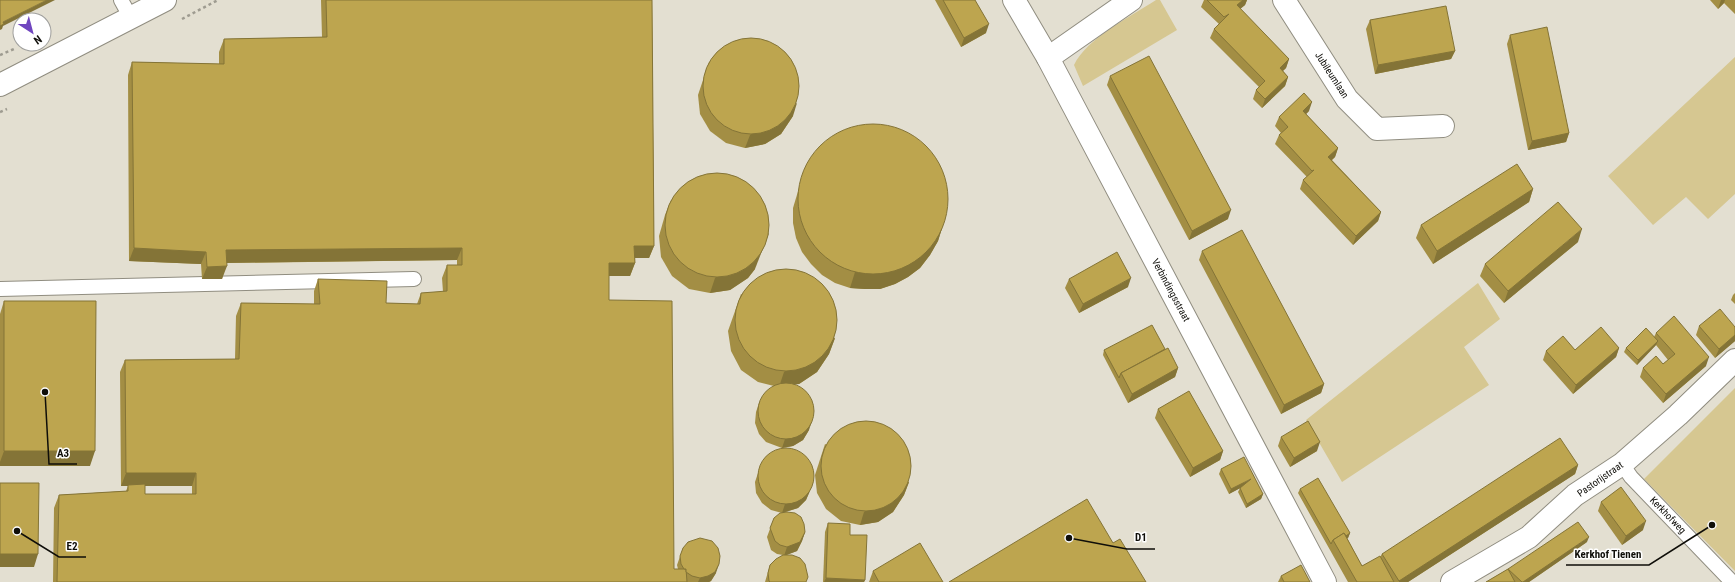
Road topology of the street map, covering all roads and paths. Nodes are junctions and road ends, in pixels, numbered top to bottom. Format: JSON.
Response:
{"nodes":[{"id":1,"x":165,"y":0,"type":"edge"},
{"id":2,"x":1014,"y":0,"type":"edge"},
{"id":3,"x":1131,"y":0,"type":"edge"},
{"id":4,"x":1284,"y":0,"type":"edge"},
{"id":5,"x":126,"y":9,"type":"edge"},
{"id":6,"x":1048,"y":58,"type":"junction"},
{"id":7,"x":0,"y":85,"type":"edge"},
{"id":8,"x":1443,"y":126,"type":"dead end"},
{"id":9,"x":414,"y":279,"type":"dead end"},
{"id":10,"x":0,"y":289,"type":"edge"},
{"id":11,"x":1735,"y":360,"type":"edge"},
{"id":12,"x":1622,"y":464,"type":"junction"},
{"id":13,"x":1325,"y":582,"type":"edge"},
{"id":14,"x":1452,"y":582,"type":"edge"},
{"id":15,"x":1732,"y":582,"type":"edge"}],
"edges":[{"from":1,"to":5,"type":"street"},
{"from":2,"to":6,"type":"street","name":"Verbindingsstraat"},
{"from":3,"to":6,"type":"street"},
{"from":4,"to":8,"type":"street","name":"Jubileumlaan"},
{"from":5,"to":7,"type":"street"},
{"from":6,"to":13,"type":"street","name":"Verbindingsstraat"},
{"from":9,"to":10,"type":"lane"},
{"from":11,"to":12,"type":"street","name":"Pastorijstraat"},
{"from":12,"to":14,"type":"street","name":"Pastorijstraat"},
{"from":12,"to":15,"type":"lane","name":"Kerkhofweg"}]}
